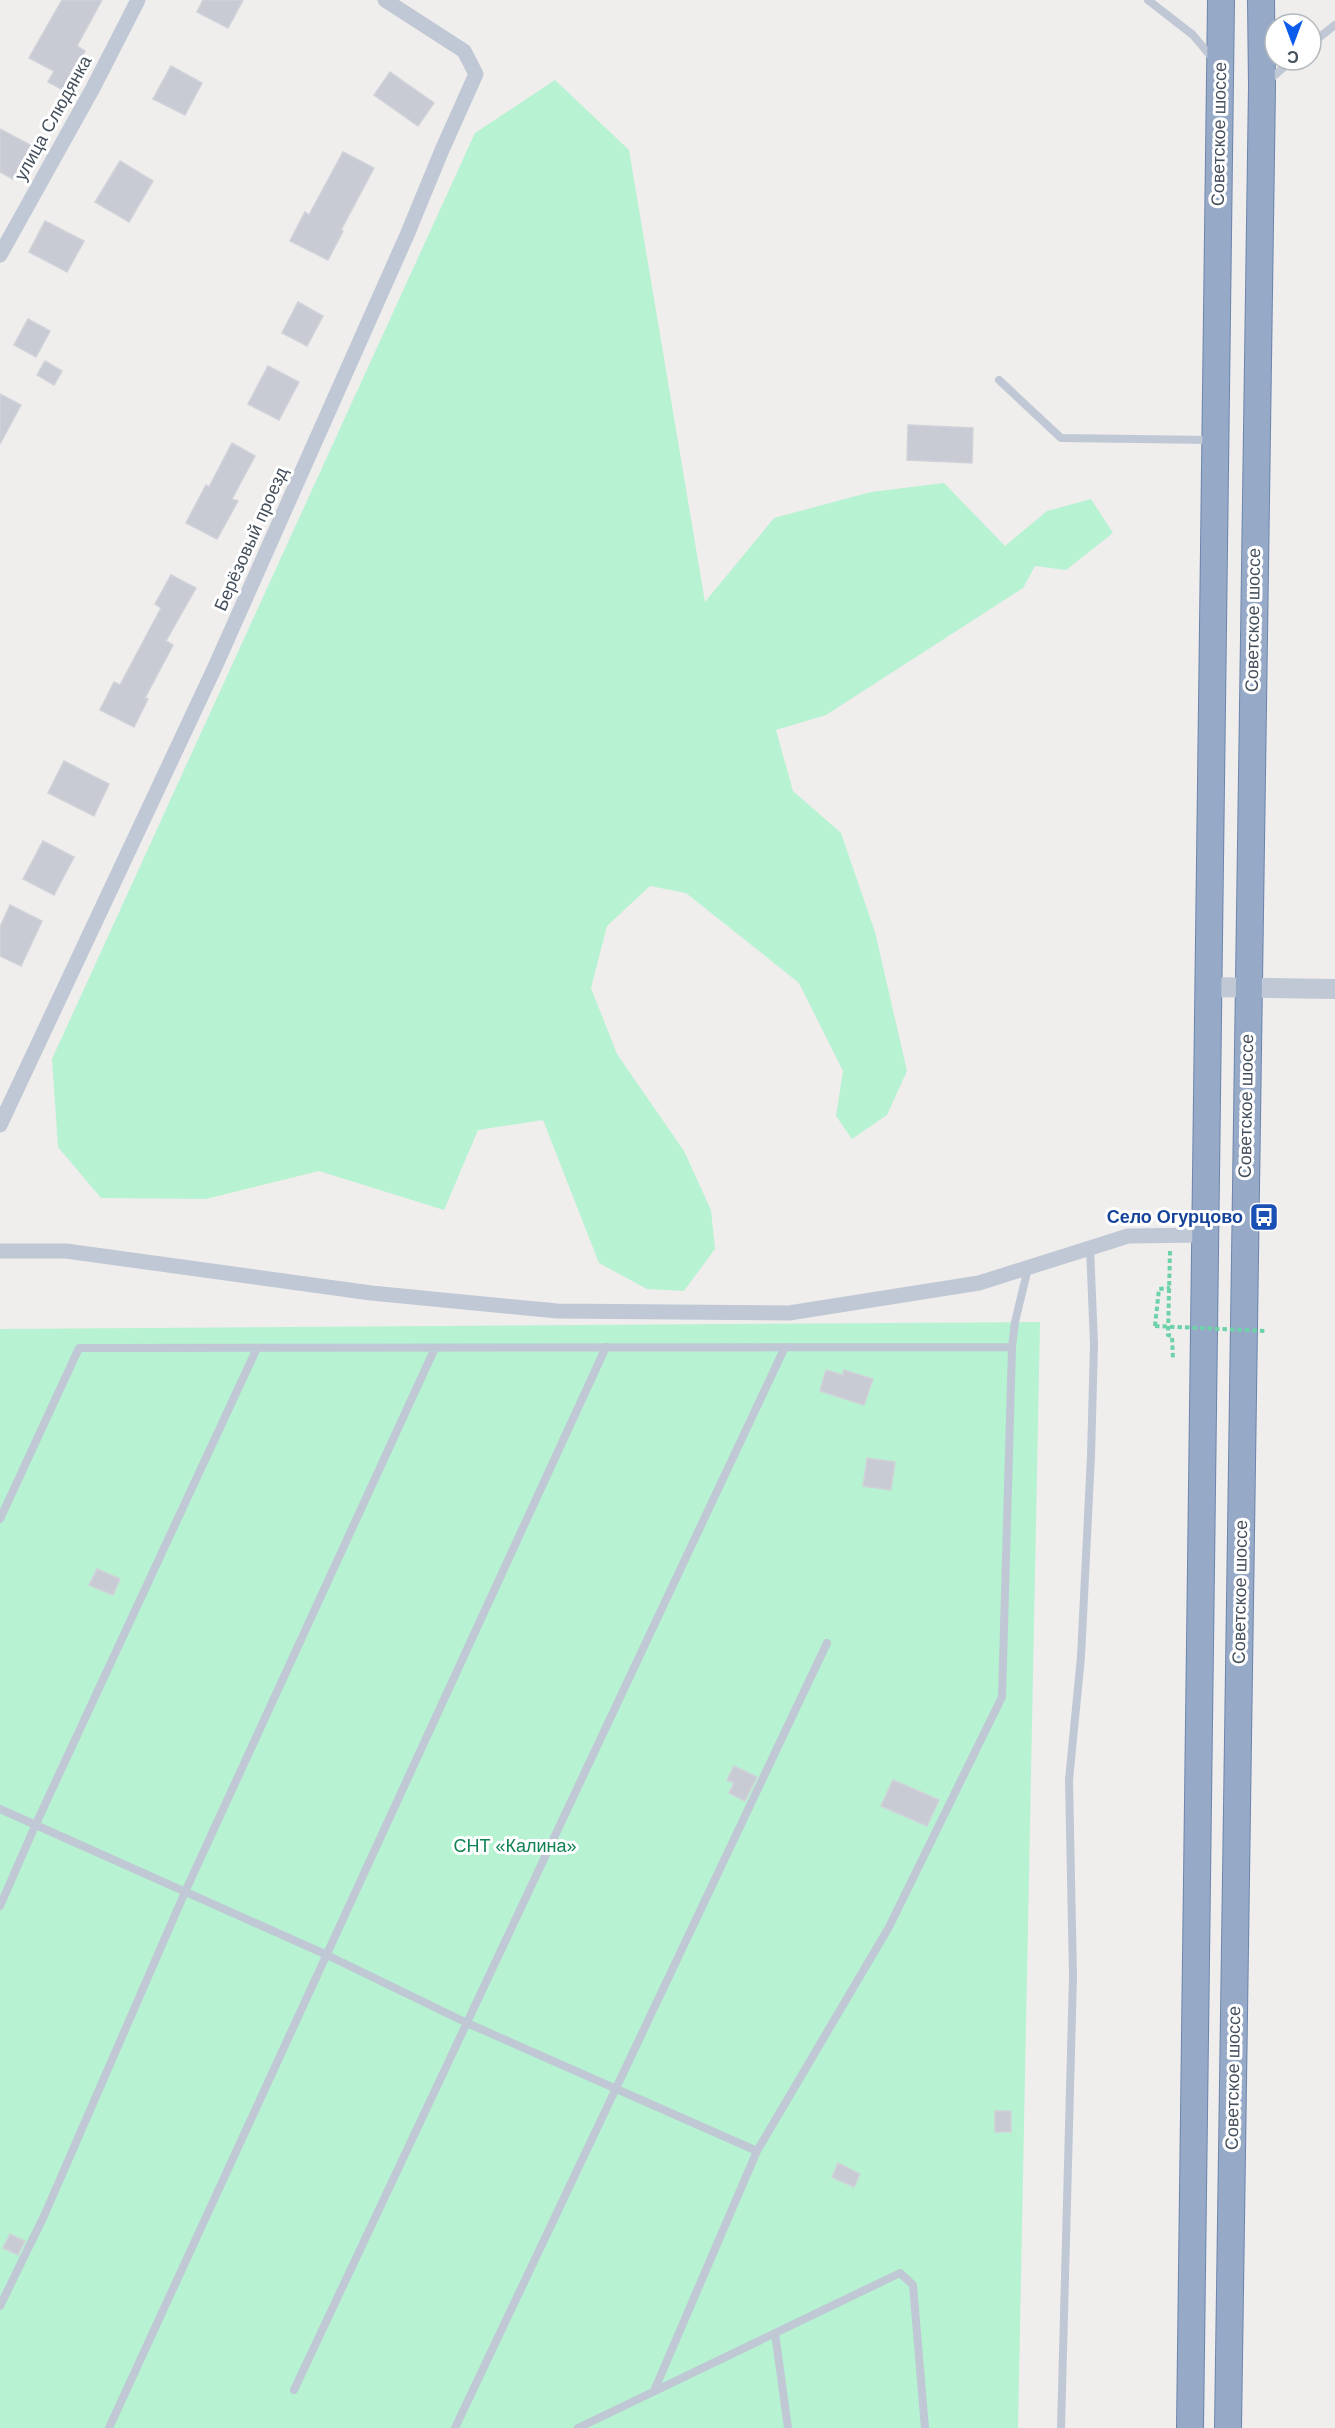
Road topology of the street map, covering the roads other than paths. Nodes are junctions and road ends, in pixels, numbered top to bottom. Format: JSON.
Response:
{"nodes":[{"id":1,"x":138,"y":0,"type":"edge"},
{"id":2,"x":385,"y":0,"type":"edge"},
{"id":3,"x":1148,"y":0,"type":"edge"},
{"id":4,"x":1221,"y":0,"type":"edge"},
{"id":5,"x":1261,"y":0,"type":"edge"},
{"id":6,"x":1335,"y":25,"type":"edge"},
{"id":7,"x":1323,"y":34,"type":"edge"},
{"id":8,"x":1220,"y":68,"type":"junction"},
{"id":9,"x":1278,"y":72,"type":"edge"},
{"id":10,"x":1262,"y":86,"type":"junction"},
{"id":11,"x":0,"y":255,"type":"edge"},
{"id":12,"x":999,"y":380,"type":"dead end"},
{"id":13,"x":1216,"y":440,"type":"junction"},
{"id":14,"x":1210,"y":987,"type":"junction"},
{"id":15,"x":1248,"y":988,"type":"junction"},
{"id":16,"x":1335,"y":989,"type":"edge"},
{"id":17,"x":0,"y":1125,"type":"edge"},
{"id":18,"x":1206,"y":1235,"type":"junction"},
{"id":19,"x":1089,"y":1247,"type":"junction"},
{"id":20,"x":0,"y":1251,"type":"edge"},
{"id":21,"x":1028,"y":1267,"type":"junction"},
{"id":22,"x":606,"y":1347,"type":"junction"},
{"id":23,"x":785,"y":1347,"type":"junction"},
{"id":24,"x":1012,"y":1347,"type":"junction"},
{"id":25,"x":257,"y":1348,"type":"junction"},
{"id":26,"x":435,"y":1348,"type":"junction"},
{"id":27,"x":0,"y":1519,"type":"edge"},
{"id":28,"x":827,"y":1643,"type":"dead end"},
{"id":29,"x":0,"y":1809,"type":"edge"},
{"id":30,"x":35,"y":1826,"type":"junction"},
{"id":31,"x":185,"y":1892,"type":"junction"},
{"id":32,"x":0,"y":1906,"type":"edge"},
{"id":33,"x":327,"y":1954,"type":"junction"},
{"id":34,"x":467,"y":2023,"type":"junction"},
{"id":35,"x":617,"y":2089,"type":"junction"},
{"id":36,"x":757,"y":2151,"type":"junction"},
{"id":37,"x":0,"y":2306,"type":"edge"},
{"id":38,"x":775,"y":2333,"type":"junction"},
{"id":39,"x":294,"y":2390,"type":"dead end"},
{"id":40,"x":654,"y":2391,"type":"junction"},
{"id":41,"x":595,"y":2424,"type":"edge"},
{"id":42,"x":109,"y":2428,"type":"edge"},
{"id":43,"x":455,"y":2428,"type":"edge"},
{"id":44,"x":578,"y":2428,"type":"edge"},
{"id":45,"x":788,"y":2428,"type":"edge"},
{"id":46,"x":925,"y":2428,"type":"edge"},
{"id":47,"x":1061,"y":2428,"type":"edge"},
{"id":48,"x":1190,"y":2428,"type":"edge"},
{"id":49,"x":1228,"y":2428,"type":"edge"}],
"edges":[{"from":1,"to":11,"type":"street","name":"улица Слюдянка"},
{"from":2,"to":17,"type":"street","name":"Берёзовый проезд"},
{"from":3,"to":8,"type":"lane"},
{"from":4,"to":8,"type":"highway","name":"Советское шоссе"},
{"from":5,"to":10,"type":"highway","name":"Советское шоссе"},
{"from":6,"to":7,"type":"lane"},
{"from":8,"to":13,"type":"highway","name":"Советское шоссе"},
{"from":9,"to":10,"type":"lane"},
{"from":10,"to":15,"type":"highway","name":"Советское шоссе"},
{"from":12,"to":13,"type":"lane"},
{"from":13,"to":14,"type":"highway","name":"Советское шоссе"},
{"from":14,"to":15,"type":"street"},
{"from":14,"to":18,"type":"highway","name":"Советское шоссе"},
{"from":15,"to":16,"type":"street"},
{"from":15,"to":49,"type":"highway","name":"Советское шоссе"},
{"from":18,"to":19,"type":"street"},
{"from":18,"to":48,"type":"highway","name":"Советское шоссе"},
{"from":19,"to":21,"type":"street"},
{"from":19,"to":47,"type":"lane"},
{"from":20,"to":21,"type":"street"},
{"from":21,"to":24,"type":"lane"},
{"from":22,"to":23,"type":"lane"},
{"from":22,"to":26,"type":"lane"},
{"from":22,"to":33,"type":"lane"},
{"from":23,"to":24,"type":"lane"},
{"from":23,"to":34,"type":"lane"},
{"from":24,"to":36,"type":"lane"},
{"from":25,"to":26,"type":"lane"},
{"from":25,"to":27,"type":"lane"},
{"from":25,"to":30,"type":"lane"},
{"from":26,"to":31,"type":"lane"},
{"from":28,"to":35,"type":"lane"},
{"from":29,"to":30,"type":"lane"},
{"from":30,"to":31,"type":"lane"},
{"from":30,"to":32,"type":"lane"},
{"from":31,"to":33,"type":"lane"},
{"from":31,"to":37,"type":"lane"},
{"from":33,"to":34,"type":"lane"},
{"from":33,"to":42,"type":"lane"},
{"from":34,"to":35,"type":"lane"},
{"from":34,"to":39,"type":"lane"},
{"from":35,"to":36,"type":"lane"},
{"from":35,"to":43,"type":"lane"},
{"from":36,"to":40,"type":"lane"},
{"from":38,"to":40,"type":"lane"},
{"from":38,"to":45,"type":"lane"},
{"from":38,"to":46,"type":"lane"},
{"from":40,"to":41,"type":"lane"},
{"from":41,"to":44,"type":"lane"}]}
